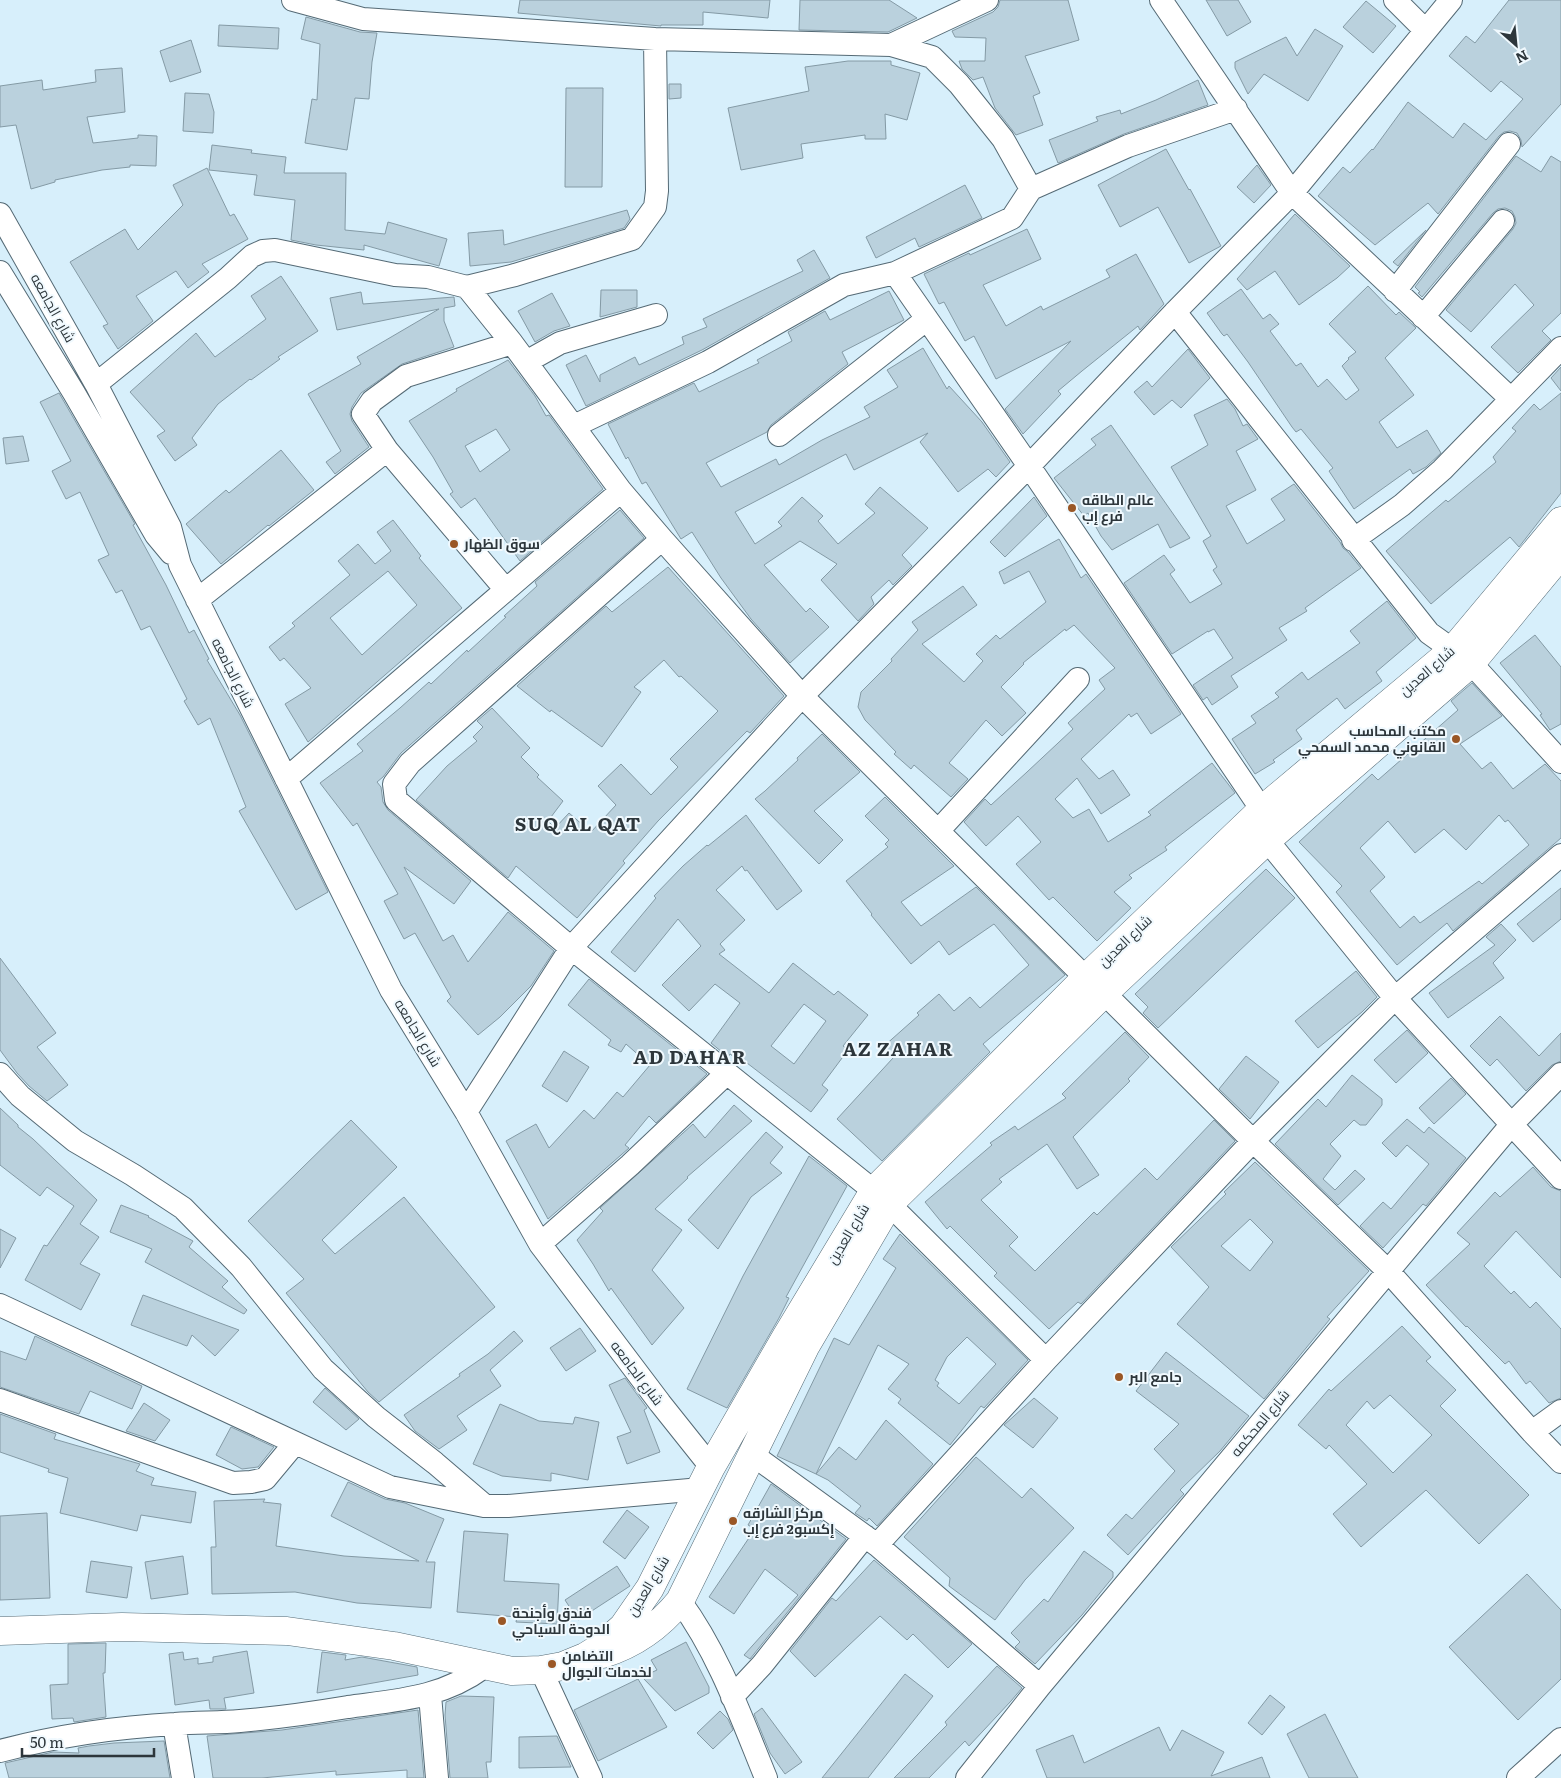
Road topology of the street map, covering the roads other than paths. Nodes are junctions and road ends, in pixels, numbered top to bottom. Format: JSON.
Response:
{"nodes":[{"id":1,"x":293,"y":0,"type":"edge"},
{"id":2,"x":987,"y":0,"type":"edge"},
{"id":3,"x":1161,"y":0,"type":"edge"},
{"id":4,"x":1395,"y":0,"type":"edge"},
{"id":5,"x":1451,"y":0,"type":"edge"},
{"id":6,"x":1425,"y":30,"type":"junction"},
{"id":7,"x":655,"y":39,"type":"junction"},
{"id":8,"x":891,"y":45,"type":"junction"},
{"id":9,"x":1236,"y":109,"type":"junction"},
{"id":10,"x":1509,"y":144,"type":"dead end"},
{"id":11,"x":1031,"y":189,"type":"junction"},
{"id":12,"x":1292,"y":193,"type":"junction"},
{"id":13,"x":0,"y":214,"type":"edge"},
{"id":14,"x":1503,"y":221,"type":"dead end"},
{"id":15,"x":0,"y":272,"type":"edge"},
{"id":16,"x":895,"y":272,"type":"junction"},
{"id":17,"x":467,"y":287,"type":"junction"},
{"id":18,"x":1395,"y":290,"type":"junction"},
{"id":19,"x":1175,"y":312,"type":"junction"},
{"id":20,"x":656,"y":315,"type":"dead end"},
{"id":21,"x":1424,"y":317,"type":"junction"},
{"id":22,"x":927,"y":319,"type":"junction"},
{"id":23,"x":512,"y":343,"type":"junction"},
{"id":24,"x":1561,"y":348,"type":"edge"},
{"id":25,"x":526,"y":362,"type":"junction"},
{"id":26,"x":96,"y":384,"type":"junction"},
{"id":27,"x":1511,"y":399,"type":"junction"},
{"id":28,"x":574,"y":426,"type":"junction"},
{"id":29,"x":779,"y":435,"type":"dead end"},
{"id":30,"x":388,"y":450,"type":"junction"},
{"id":31,"x":1029,"y":466,"type":"junction"},
{"id":32,"x":621,"y":491,"type":"junction"},
{"id":33,"x":1561,"y":521,"type":"edge"},
{"id":34,"x":662,"y":539,"type":"junction"},
{"id":35,"x":1353,"y":540,"type":"junction"},
{"id":36,"x":1561,"y":554,"type":"edge"},
{"id":37,"x":180,"y":565,"type":"junction"},
{"id":38,"x":506,"y":590,"type":"junction"},
{"id":39,"x":197,"y":600,"type":"junction"},
{"id":40,"x":1462,"y":657,"type":"junction"},
{"id":41,"x":1078,"y":678,"type":"dead end"},
{"id":42,"x":802,"y":696,"type":"junction"},
{"id":43,"x":1561,"y":762,"type":"edge"},
{"id":44,"x":286,"y":779,"type":"junction"},
{"id":45,"x":1262,"y":810,"type":"junction"},
{"id":46,"x":938,"y":831,"type":"junction"},
{"id":47,"x":1267,"y":840,"type":"junction"},
{"id":48,"x":1561,"y":855,"type":"edge"},
{"id":49,"x":571,"y":948,"type":"junction"},
{"id":50,"x":1095,"y":986,"type":"junction"},
{"id":51,"x":1395,"y":998,"type":"junction"},
{"id":52,"x":727,"y":1073,"type":"junction"},
{"id":53,"x":0,"y":1074,"type":"edge"},
{"id":54,"x":1561,"y":1074,"type":"edge"},
{"id":55,"x":466,"y":1112,"type":"junction"},
{"id":56,"x":1511,"y":1124,"type":"junction"},
{"id":57,"x":1253,"y":1141,"type":"junction"},
{"id":58,"x":1561,"y":1178,"type":"edge"},
{"id":59,"x":882,"y":1198,"type":"junction"},
{"id":60,"x":540,"y":1244,"type":"junction"},
{"id":61,"x":1388,"y":1271,"type":"junction"},
{"id":62,"x":0,"y":1305,"type":"edge"},
{"id":63,"x":1046,"y":1360,"type":"junction"},
{"id":64,"x":0,"y":1400,"type":"edge"},
{"id":65,"x":1561,"y":1411,"type":"edge"},
{"id":66,"x":1532,"y":1432,"type":"junction"},
{"id":67,"x":295,"y":1444,"type":"junction"},
{"id":68,"x":753,"y":1455,"type":"junction"},
{"id":69,"x":1561,"y":1462,"type":"edge"},
{"id":70,"x":706,"y":1478,"type":"junction"},
{"id":71,"x":484,"y":1506,"type":"junction"},
{"id":72,"x":871,"y":1540,"type":"junction"},
{"id":73,"x":680,"y":1601,"type":"junction"},
{"id":74,"x":0,"y":1631,"type":"edge"},
{"id":75,"x":585,"y":1657,"type":"junction"},
{"id":76,"x":484,"y":1667,"type":"junction"},
{"id":77,"x":541,"y":1670,"type":"junction"},
{"id":78,"x":1040,"y":1686,"type":"junction"},
{"id":79,"x":430,"y":1695,"type":"junction"},
{"id":80,"x":732,"y":1697,"type":"junction"},
{"id":81,"x":174,"y":1724,"type":"junction"},
{"id":82,"x":1561,"y":1739,"type":"edge"},
{"id":83,"x":0,"y":1751,"type":"edge"},
{"id":84,"x":183,"y":1778,"type":"edge"},
{"id":85,"x":437,"y":1778,"type":"edge"},
{"id":86,"x":591,"y":1778,"type":"edge"},
{"id":87,"x":766,"y":1778,"type":"edge"},
{"id":88,"x":967,"y":1778,"type":"edge"},
{"id":89,"x":1518,"y":1778,"type":"edge"}],
"edges":[{"from":1,"to":7,"type":"street"},
{"from":2,"to":8,"type":"street"},
{"from":3,"to":9,"type":"street"},
{"from":4,"to":6,"type":"street"},
{"from":5,"to":6,"type":"street"},
{"from":6,"to":12,"type":"street"},
{"from":7,"to":8,"type":"street"},
{"from":7,"to":17,"type":"street"},
{"from":8,"to":11,"type":"street"},
{"from":9,"to":11,"type":"street"},
{"from":9,"to":12,"type":"street"},
{"from":10,"to":18,"type":"street"},
{"from":11,"to":16,"type":"street"},
{"from":12,"to":18,"type":"street"},
{"from":12,"to":19,"type":"street"},
{"from":13,"to":26,"type":"street","name":"شارع الجامعه"},
{"from":14,"to":21,"type":"street"},
{"from":15,"to":37,"type":"street","name":"شارع الجامعه"},
{"from":16,"to":22,"type":"street"},
{"from":16,"to":28,"type":"street"},
{"from":17,"to":23,"type":"street"},
{"from":17,"to":26,"type":"street"},
{"from":18,"to":21,"type":"street"},
{"from":19,"to":31,"type":"street"},
{"from":19,"to":35,"type":"street"},
{"from":20,"to":25,"type":"street"},
{"from":21,"to":27,"type":"street"},
{"from":22,"to":29,"type":"street"},
{"from":22,"to":31,"type":"street"},
{"from":23,"to":25,"type":"street"},
{"from":23,"to":30,"type":"street"},
{"from":24,"to":27,"type":"street"},
{"from":25,"to":28,"type":"street"},
{"from":26,"to":37,"type":"street","name":"شارع الجامعه"},
{"from":27,"to":35,"type":"street"},
{"from":28,"to":32,"type":"street"},
{"from":30,"to":38,"type":"street"},
{"from":30,"to":39,"type":"street"},
{"from":31,"to":42,"type":"street"},
{"from":31,"to":45,"type":"street"},
{"from":32,"to":34,"type":"street"},
{"from":32,"to":38,"type":"street"},
{"from":33,"to":40,"type":"main road","name":"شارع العدين"},
{"from":34,"to":42,"type":"street"},
{"from":34,"to":49,"type":"street"},
{"from":35,"to":40,"type":"street"},
{"from":36,"to":40,"type":"main road","name":"شارع العدين"},
{"from":37,"to":39,"type":"street","name":"شارع الجامعه"},
{"from":38,"to":44,"type":"street"},
{"from":39,"to":44,"type":"street","name":"شارع الجامعه"},
{"from":40,"to":43,"type":"street"},
{"from":40,"to":45,"type":"main road","name":"شارع العدين"},
{"from":40,"to":47,"type":"main road","name":"شارع العدين"},
{"from":41,"to":46,"type":"street"},
{"from":42,"to":46,"type":"street"},
{"from":42,"to":49,"type":"street"},
{"from":44,"to":55,"type":"street","name":"شارع الجامعه"},
{"from":45,"to":50,"type":"main road","name":"شارع العدين"},
{"from":46,"to":50,"type":"street"},
{"from":47,"to":50,"type":"main road","name":"شارع العدين"},
{"from":47,"to":51,"type":"street"},
{"from":48,"to":51,"type":"street"},
{"from":49,"to":52,"type":"street"},
{"from":49,"to":55,"type":"street"},
{"from":50,"to":57,"type":"street"},
{"from":50,"to":59,"type":"main road","name":"شارع العدين"},
{"from":51,"to":56,"type":"street"},
{"from":51,"to":57,"type":"street"},
{"from":52,"to":59,"type":"street"},
{"from":52,"to":60,"type":"street"},
{"from":53,"to":71,"type":"street"},
{"from":54,"to":56,"type":"street","name":"شارع المحكمه"},
{"from":55,"to":60,"type":"street","name":"شارع الجامعه"},
{"from":56,"to":58,"type":"street"},
{"from":56,"to":61,"type":"street","name":"شارع المحكمه"},
{"from":57,"to":61,"type":"street"},
{"from":57,"to":63,"type":"street"},
{"from":59,"to":63,"type":"street"},
{"from":59,"to":68,"type":"main road","name":"شارع العدين"},
{"from":59,"to":70,"type":"main road","name":"شارع العدين"},
{"from":60,"to":70,"type":"street","name":"شارع الجامعه"},
{"from":61,"to":66,"type":"street"},
{"from":61,"to":78,"type":"street","name":"شارع المحكمه"},
{"from":62,"to":67,"type":"street"},
{"from":63,"to":72,"type":"street"},
{"from":64,"to":67,"type":"street"},
{"from":65,"to":66,"type":"street"},
{"from":66,"to":69,"type":"street"},
{"from":67,"to":71,"type":"street"},
{"from":68,"to":72,"type":"street"},
{"from":68,"to":73,"type":"main road","name":"شارع العدين"},
{"from":70,"to":71,"type":"street"},
{"from":70,"to":75,"type":"main road","name":"شارع العدين"},
{"from":72,"to":78,"type":"street"},
{"from":72,"to":80,"type":"street"},
{"from":73,"to":75,"type":"main road","name":"شارع العدين"},
{"from":73,"to":80,"type":"street"},
{"from":74,"to":76,"type":"main road"},
{"from":75,"to":77,"type":"main road"},
{"from":76,"to":77,"type":"main road"},
{"from":76,"to":79,"type":"street"},
{"from":77,"to":86,"type":"street"},
{"from":78,"to":88,"type":"street","name":"شارع المحكمه"},
{"from":79,"to":81,"type":"street"},
{"from":79,"to":85,"type":"street"},
{"from":80,"to":87,"type":"street"},
{"from":81,"to":83,"type":"street"},
{"from":81,"to":84,"type":"street"},
{"from":82,"to":89,"type":"street"}]}
